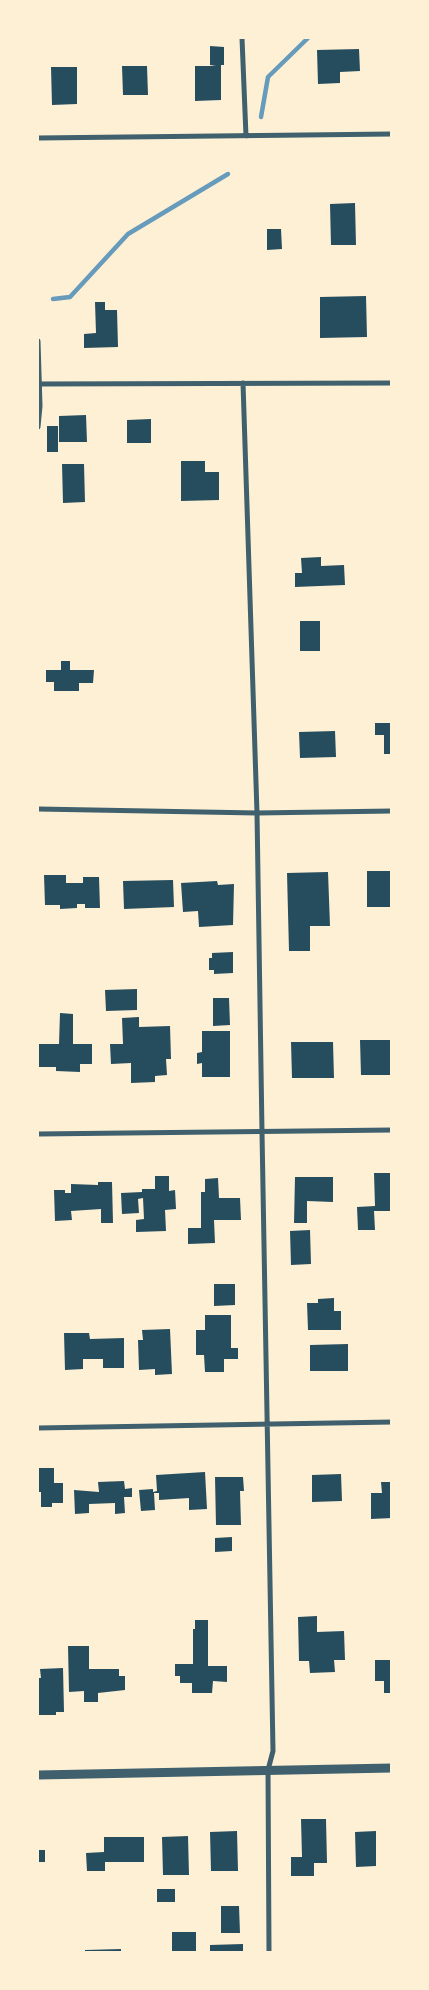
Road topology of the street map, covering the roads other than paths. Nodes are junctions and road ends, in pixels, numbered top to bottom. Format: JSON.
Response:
{"nodes":[{"id":1,"x":242,"y":38,"type":"edge"},
{"id":2,"x":392,"y":134,"type":"edge"},
{"id":3,"x":246,"y":136,"type":"junction"},
{"id":4,"x":38,"y":138,"type":"edge"},
{"id":5,"x":38,"y":342,"type":"edge"},
{"id":6,"x":243,"y":383,"type":"junction"},
{"id":7,"x":392,"y":383,"type":"edge"},
{"id":8,"x":38,"y":384,"type":"edge"},
{"id":9,"x":38,"y":427,"type":"edge"},
{"id":10,"x":38,"y":809,"type":"edge"},
{"id":11,"x":392,"y":811,"type":"edge"},
{"id":12,"x":257,"y":813,"type":"junction"},
{"id":13,"x":392,"y":1130,"type":"edge"},
{"id":14,"x":262,"y":1132,"type":"junction"},
{"id":15,"x":38,"y":1134,"type":"edge"},
{"id":16,"x":392,"y":1422,"type":"edge"},
{"id":17,"x":266,"y":1424,"type":"junction"},
{"id":18,"x":38,"y":1428,"type":"edge"},
{"id":19,"x":392,"y":1768,"type":"edge"},
{"id":20,"x":268,"y":1770,"type":"junction"},
{"id":21,"x":38,"y":1775,"type":"edge"},
{"id":22,"x":269,"y":1952,"type":"edge"}],
"edges":[{"from":1,"to":3,"type":"street"},
{"from":2,"to":3,"type":"street"},
{"from":3,"to":4,"type":"street"},
{"from":5,"to":8,"type":"street"},
{"from":6,"to":7,"type":"street"},
{"from":6,"to":8,"type":"street"},
{"from":6,"to":12,"type":"street"},
{"from":8,"to":9,"type":"street"},
{"from":10,"to":12,"type":"street"},
{"from":11,"to":12,"type":"street"},
{"from":12,"to":14,"type":"street"},
{"from":13,"to":14,"type":"street"},
{"from":14,"to":15,"type":"street"},
{"from":14,"to":17,"type":"street"},
{"from":16,"to":17,"type":"street"},
{"from":17,"to":18,"type":"street"},
{"from":17,"to":20,"type":"street"},
{"from":19,"to":20,"type":"street"},
{"from":20,"to":21,"type":"street"},
{"from":20,"to":22,"type":"street"}]}
